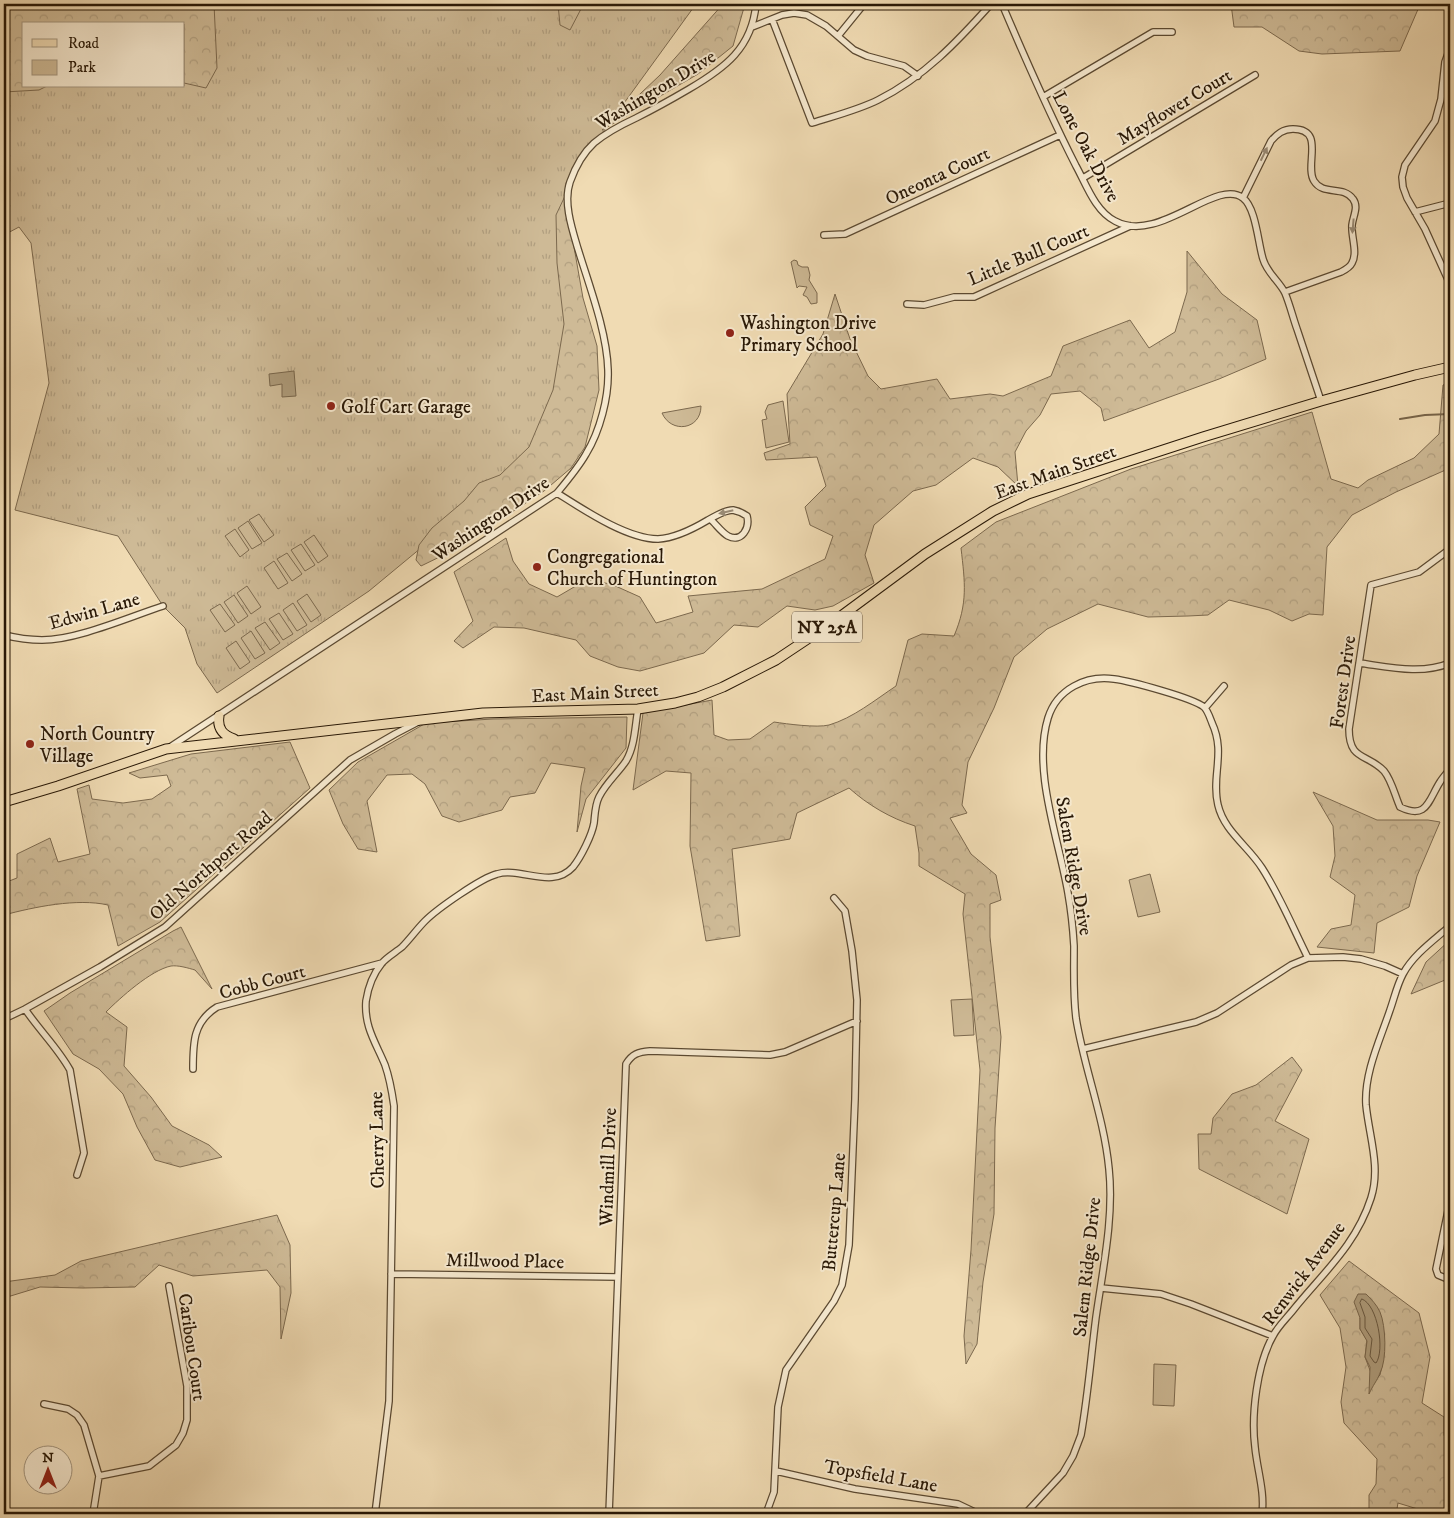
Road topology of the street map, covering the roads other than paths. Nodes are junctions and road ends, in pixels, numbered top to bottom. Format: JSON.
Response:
{"nodes":[{"id":1,"x":757,"y":4,"type":"edge"},
{"id":2,"x":864,"y":4,"type":"edge"},
{"id":3,"x":991,"y":4,"type":"edge"},
{"id":4,"x":1002,"y":4,"type":"edge"},
{"id":5,"x":772,"y":19,"type":"junction"},
{"id":6,"x":752,"y":27,"type":"junction"},
{"id":7,"x":1172,"y":32,"type":"dead end"},
{"id":8,"x":838,"y":36,"type":"junction"},
{"id":9,"x":1450,"y":48,"type":"edge"},
{"id":10,"x":1255,"y":75,"type":"dead end"},
{"id":11,"x":918,"y":76,"type":"junction"},
{"id":12,"x":1043,"y":97,"type":"junction"},
{"id":13,"x":1060,"y":135,"type":"junction"},
{"id":14,"x":1083,"y":178,"type":"junction"},
{"id":15,"x":1243,"y":198,"type":"junction"},
{"id":16,"x":1450,"y":203,"type":"edge"},
{"id":17,"x":1415,"y":212,"type":"junction"},
{"id":18,"x":1130,"y":226,"type":"junction"},
{"id":19,"x":824,"y":235,"type":"dead end"},
{"id":20,"x":1450,"y":284,"type":"edge"},
{"id":21,"x":1285,"y":292,"type":"junction"},
{"id":22,"x":906,"y":304,"type":"dead end"},
{"id":23,"x":1450,"y":367,"type":"edge"},
{"id":24,"x":1321,"y":401,"type":"junction"},
{"id":25,"x":557,"y":493,"type":"junction"},
{"id":26,"x":710,"y":519,"type":"junction"},
{"id":27,"x":1450,"y":549,"type":"edge"},
{"id":28,"x":163,"y":606,"type":"dead end"},
{"id":29,"x":4,"y":635,"type":"edge"},
{"id":30,"x":1359,"y":663,"type":"junction"},
{"id":31,"x":1450,"y":663,"type":"edge"},
{"id":32,"x":1224,"y":686,"type":"dead end"},
{"id":33,"x":1206,"y":708,"type":"junction"},
{"id":34,"x":638,"y":709,"type":"junction"},
{"id":35,"x":219,"y":716,"type":"junction"},
{"id":36,"x":425,"y":719,"type":"junction"},
{"id":37,"x":237,"y":740,"type":"junction"},
{"id":38,"x":166,"y":749,"type":"junction"},
{"id":39,"x":1450,"y":769,"type":"edge"},
{"id":40,"x":4,"y":802,"type":"edge"},
{"id":41,"x":834,"y":898,"type":"dead end"},
{"id":42,"x":1450,"y":926,"type":"edge"},
{"id":43,"x":1308,"y":958,"type":"junction"},
{"id":44,"x":382,"y":964,"type":"junction"},
{"id":45,"x":1403,"y":974,"type":"junction"},
{"id":46,"x":25,"y":1009,"type":"junction"},
{"id":47,"x":4,"y":1019,"type":"edge"},
{"id":48,"x":857,"y":1021,"type":"junction"},
{"id":49,"x":1083,"y":1049,"type":"junction"},
{"id":50,"x":193,"y":1069,"type":"dead end"},
{"id":51,"x":77,"y":1175,"type":"dead end"},
{"id":52,"x":1450,"y":1202,"type":"edge"},
{"id":53,"x":391,"y":1274,"type":"junction"},
{"id":54,"x":618,"y":1277,"type":"junction"},
{"id":55,"x":1450,"y":1280,"type":"edge"},
{"id":56,"x":169,"y":1286,"type":"dead end"},
{"id":57,"x":1101,"y":1288,"type":"junction"},
{"id":58,"x":1273,"y":1336,"type":"junction"},
{"id":59,"x":44,"y":1404,"type":"dead end"},
{"id":60,"x":776,"y":1471,"type":"junction"},
{"id":61,"x":99,"y":1476,"type":"junction"},
{"id":62,"x":93,"y":1514,"type":"edge"},
{"id":63,"x":375,"y":1514,"type":"edge"},
{"id":64,"x":609,"y":1514,"type":"edge"},
{"id":65,"x":766,"y":1514,"type":"edge"},
{"id":66,"x":979,"y":1514,"type":"edge"},
{"id":67,"x":1025,"y":1514,"type":"edge"},
{"id":68,"x":1262,"y":1514,"type":"edge"}],
"edges":[{"from":1,"to":6,"type":"street","name":"Washington Drive"},
{"from":2,"to":8,"type":"street"},
{"from":3,"to":11,"type":"street"},
{"from":4,"to":12,"type":"street","name":"Lone Oak Drive"},
{"from":5,"to":6,"type":"street"},
{"from":5,"to":8,"type":"street"},
{"from":5,"to":11,"type":"street"},
{"from":6,"to":25,"type":"street","name":"Washington Drive"},
{"from":7,"to":12,"type":"street"},
{"from":8,"to":11,"type":"street"},
{"from":9,"to":17,"type":"street"},
{"from":10,"to":14,"type":"street","name":"Mayflower Court"},
{"from":12,"to":13,"type":"street","name":"Lone Oak Drive"},
{"from":13,"to":14,"type":"street","name":"Lone Oak Drive"},
{"from":13,"to":19,"type":"street","name":"Oneonta Court"},
{"from":14,"to":18,"type":"street","name":"Lone Oak Drive"},
{"from":15,"to":18,"type":"street","name":"Lone Oak Drive"},
{"from":15,"to":21,"type":"street"},
{"from":15,"to":21,"type":"street","one_way":true},
{"from":16,"to":17,"type":"street"},
{"from":17,"to":20,"type":"street"},
{"from":18,"to":22,"type":"street","name":"Little Bull Court"},
{"from":21,"to":24,"type":"street"},
{"from":23,"to":24,"type":"main road","name":"East Main Street","number":"NY 25A"},
{"from":24,"to":34,"type":"main road","name":"East Main Street","number":"NY 25A"},
{"from":25,"to":26,"type":"street"},
{"from":25,"to":35,"type":"street","name":"Washington Drive"},
{"from":26,"to":26,"type":"street","one_way":true},
{"from":27,"to":30,"type":"street","name":"Forest Drive"},
{"from":28,"to":29,"type":"street","name":"Edwin Lane"},
{"from":30,"to":31,"type":"street"},
{"from":30,"to":39,"type":"street","name":"Forest Drive"},
{"from":32,"to":33,"type":"street"},
{"from":33,"to":43,"type":"street"},
{"from":33,"to":49,"type":"street","name":"Salem Ridge Drive"},
{"from":34,"to":36,"type":"main road","name":"East Main Street","number":"NY 25A"},
{"from":34,"to":44,"type":"street","name":"Cherry Lane"},
{"from":35,"to":37,"type":"main road"},
{"from":35,"to":38,"type":"street","name":"Washington Drive"},
{"from":36,"to":37,"type":"main road","name":"East Main Street","number":"NY 25A"},
{"from":36,"to":46,"type":"street","name":"Old Northport Road"},
{"from":37,"to":38,"type":"main road","name":"East Main Street","number":"NY 25A"},
{"from":38,"to":40,"type":"main road","name":"East Main Street","number":"NY 25A"},
{"from":41,"to":48,"type":"street","name":"Buttercup Lane"},
{"from":42,"to":45,"type":"street","name":"Renwick Avenue"},
{"from":43,"to":45,"type":"street"},
{"from":43,"to":49,"type":"street"},
{"from":44,"to":50,"type":"street","name":"Cobb Court"},
{"from":44,"to":53,"type":"street","name":"Cherry Lane"},
{"from":45,"to":58,"type":"street","name":"Renwick Avenue"},
{"from":46,"to":47,"type":"street","name":"Old Northport Road"},
{"from":46,"to":51,"type":"street"},
{"from":48,"to":54,"type":"street","name":"Windmill Drive"},
{"from":48,"to":60,"type":"street","name":"Buttercup Lane"},
{"from":49,"to":57,"type":"street","name":"Salem Ridge Drive"},
{"from":52,"to":55,"type":"street"},
{"from":53,"to":54,"type":"street","name":"Millwood Place"},
{"from":53,"to":63,"type":"street","name":"Cherry Lane"},
{"from":54,"to":64,"type":"street","name":"Windmill Drive"},
{"from":56,"to":61,"type":"street","name":"Caribou Court"},
{"from":57,"to":58,"type":"street"},
{"from":57,"to":67,"type":"street","name":"Salem Ridge Drive"},
{"from":58,"to":68,"type":"street","name":"Renwick Avenue"},
{"from":59,"to":61,"type":"street"},
{"from":60,"to":65,"type":"street","name":"Buttercup Lane"},
{"from":60,"to":66,"type":"street","name":"Topsfield Lane"},
{"from":61,"to":62,"type":"street"}]}
